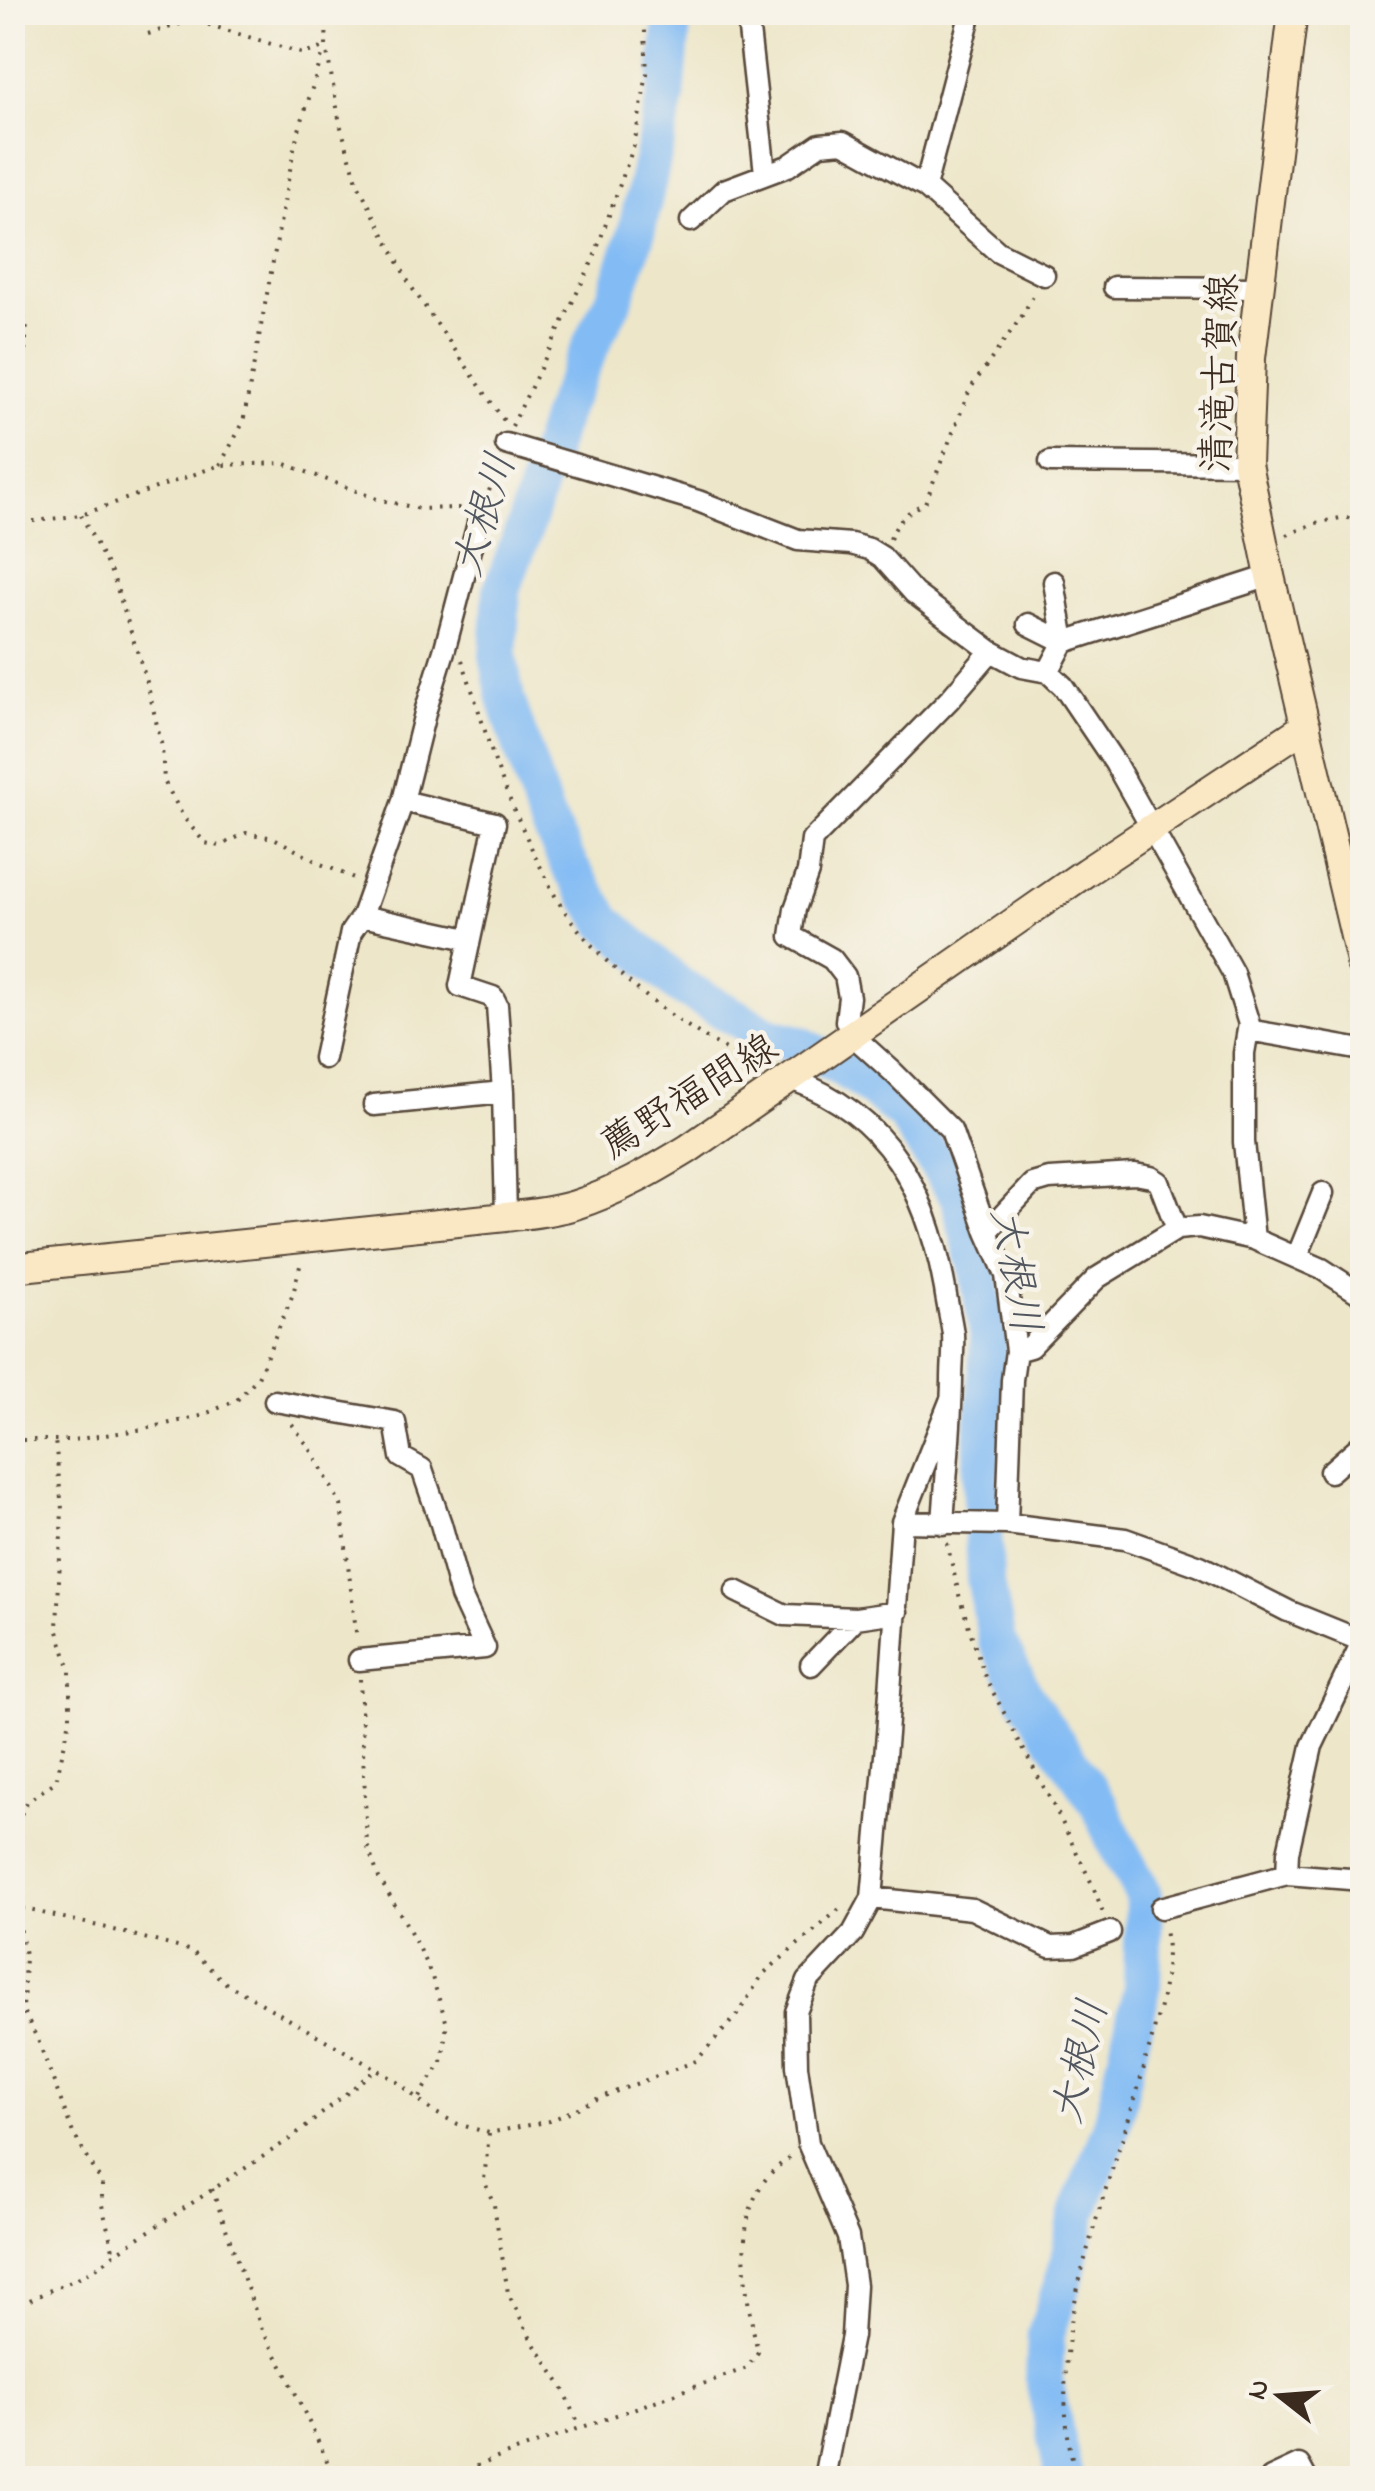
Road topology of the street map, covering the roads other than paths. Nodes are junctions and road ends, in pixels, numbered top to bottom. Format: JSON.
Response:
{"nodes":[{"id":1,"x":747,"y":12,"type":"edge"},
{"id":2,"x":971,"y":12,"type":"edge"},
{"id":3,"x":1293,"y":12,"type":"edge"},
{"id":4,"x":765,"y":172,"type":"junction"},
{"id":5,"x":925,"y":187,"type":"junction"},
{"id":6,"x":691,"y":221,"type":"dead end"},
{"id":7,"x":1044,"y":275,"type":"road end"},
{"id":8,"x":1114,"y":287,"type":"dead end"},
{"id":9,"x":1258,"y":288,"type":"junction"},
{"id":10,"x":508,"y":437,"type":"road end"},
{"id":11,"x":1050,"y":462,"type":"dead end"},
{"id":12,"x":1247,"y":464,"type":"junction"},
{"id":13,"x":482,"y":508,"type":"road end"},
{"id":14,"x":1270,"y":576,"type":"junction"},
{"id":15,"x":1054,"y":582,"type":"dead end"},
{"id":16,"x":1028,"y":624,"type":"dead end"},
{"id":17,"x":1064,"y":642,"type":"junction"},
{"id":18,"x":992,"y":651,"type":"junction"},
{"id":19,"x":1048,"y":672,"type":"junction"},
{"id":20,"x":1306,"y":726,"type":"junction"},
{"id":21,"x":403,"y":801,"type":"junction"},
{"id":22,"x":1152,"y":829,"type":"junction"},
{"id":23,"x":1355,"y":901,"type":"edge"},
{"id":24,"x":362,"y":916,"type":"junction"},
{"id":25,"x":468,"y":939,"type":"junction"},
{"id":26,"x":1362,"y":966,"type":"edge"},
{"id":27,"x":1248,"y":1030,"type":"junction"},
{"id":28,"x":845,"y":1040,"type":"junction"},
{"id":29,"x":1362,"y":1050,"type":"edge"},
{"id":30,"x":324,"y":1058,"type":"dead end"},
{"id":31,"x":791,"y":1079,"type":"junction"},
{"id":32,"x":503,"y":1092,"type":"junction"},
{"id":33,"x":374,"y":1106,"type":"dead end"},
{"id":34,"x":1323,"y":1192,"type":"dead end"},
{"id":35,"x":506,"y":1217,"type":"junction"},
{"id":36,"x":1177,"y":1229,"type":"junction"},
{"id":37,"x":987,"y":1232,"type":"junction"},
{"id":38,"x":1254,"y":1238,"type":"junction"},
{"id":39,"x":1297,"y":1257,"type":"junction"},
{"id":40,"x":12,"y":1268,"type":"edge"},
{"id":41,"x":1362,"y":1295,"type":"edge"},
{"id":42,"x":1016,"y":1351,"type":"junction"},
{"id":43,"x":274,"y":1400,"type":"road end"},
{"id":44,"x":952,"y":1400,"type":"junction"},
{"id":45,"x":1362,"y":1444,"type":"edge"},
{"id":46,"x":1330,"y":1472,"type":"dead end"},
{"id":47,"x":902,"y":1522,"type":"junction"},
{"id":48,"x":943,"y":1524,"type":"junction"},
{"id":49,"x":1007,"y":1524,"type":"junction"},
{"id":50,"x":736,"y":1591,"type":"dead end"},
{"id":51,"x":897,"y":1612,"type":"junction"},
{"id":52,"x":856,"y":1618,"type":"junction"},
{"id":53,"x":1362,"y":1642,"type":"edge"},
{"id":54,"x":359,"y":1660,"type":"road end"},
{"id":55,"x":810,"y":1664,"type":"dead end"},
{"id":56,"x":1288,"y":1874,"type":"junction"},
{"id":57,"x":1362,"y":1880,"type":"edge"},
{"id":58,"x":872,"y":1898,"type":"junction"},
{"id":59,"x":1161,"y":1908,"type":"road end"},
{"id":60,"x":1110,"y":1932,"type":"road end"},
{"id":61,"x":824,"y":2478,"type":"edge"},
{"id":62,"x":1271,"y":2478,"type":"edge"},
{"id":63,"x":1306,"y":2478,"type":"edge"}],
"edges":[{"from":1,"to":4,"type":"street"},
{"from":2,"to":5,"type":"street"},
{"from":3,"to":9,"type":"main road","name":"清滝古賀線"},
{"from":4,"to":5,"type":"street"},
{"from":4,"to":6,"type":"street"},
{"from":5,"to":7,"type":"street"},
{"from":8,"to":9,"type":"street"},
{"from":9,"to":12,"type":"main road","name":"清滝古賀線"},
{"from":10,"to":18,"type":"street"},
{"from":11,"to":12,"type":"street"},
{"from":12,"to":14,"type":"main road","name":"清滝古賀線"},
{"from":13,"to":21,"type":"street"},
{"from":14,"to":17,"type":"street"},
{"from":14,"to":20,"type":"main road","name":"清滝古賀線"},
{"from":15,"to":17,"type":"street"},
{"from":16,"to":17,"type":"street"},
{"from":17,"to":19,"type":"street"},
{"from":18,"to":19,"type":"street"},
{"from":18,"to":28,"type":"street"},
{"from":19,"to":22,"type":"street"},
{"from":20,"to":22,"type":"main road","name":"薦野福間線"},
{"from":20,"to":23,"type":"main road","name":"清滝古賀線"},
{"from":21,"to":24,"type":"street"},
{"from":21,"to":25,"type":"street"},
{"from":22,"to":27,"type":"street"},
{"from":22,"to":28,"type":"main road","name":"薦野福間線"},
{"from":23,"to":26,"type":"main road","name":"清滝古賀線"},
{"from":24,"to":25,"type":"street"},
{"from":24,"to":30,"type":"street"},
{"from":25,"to":32,"type":"street"},
{"from":27,"to":29,"type":"street"},
{"from":27,"to":38,"type":"street"},
{"from":28,"to":31,"type":"main road","name":"薦野福間線"},
{"from":28,"to":37,"type":"street"},
{"from":31,"to":35,"type":"main road","name":"薦野福間線"},
{"from":31,"to":44,"type":"street"},
{"from":32,"to":33,"type":"street"},
{"from":32,"to":35,"type":"street"},
{"from":34,"to":39,"type":"street"},
{"from":35,"to":40,"type":"main road","name":"薦野福間線"},
{"from":36,"to":37,"type":"street"},
{"from":36,"to":38,"type":"street"},
{"from":36,"to":42,"type":"street"},
{"from":37,"to":42,"type":"street"},
{"from":38,"to":39,"type":"street"},
{"from":39,"to":41,"type":"street"},
{"from":42,"to":49,"type":"street"},
{"from":43,"to":54,"type":"street"},
{"from":44,"to":47,"type":"street"},
{"from":44,"to":48,"type":"street"},
{"from":45,"to":46,"type":"street"},
{"from":47,"to":48,"type":"street"},
{"from":47,"to":51,"type":"street"},
{"from":48,"to":49,"type":"street"},
{"from":49,"to":53,"type":"street"},
{"from":50,"to":52,"type":"street"},
{"from":51,"to":52,"type":"street"},
{"from":51,"to":58,"type":"street"},
{"from":52,"to":55,"type":"street"},
{"from":53,"to":56,"type":"street"},
{"from":56,"to":57,"type":"street"},
{"from":56,"to":59,"type":"street"},
{"from":58,"to":60,"type":"street"},
{"from":58,"to":61,"type":"street"},
{"from":62,"to":63,"type":"street"}]}
